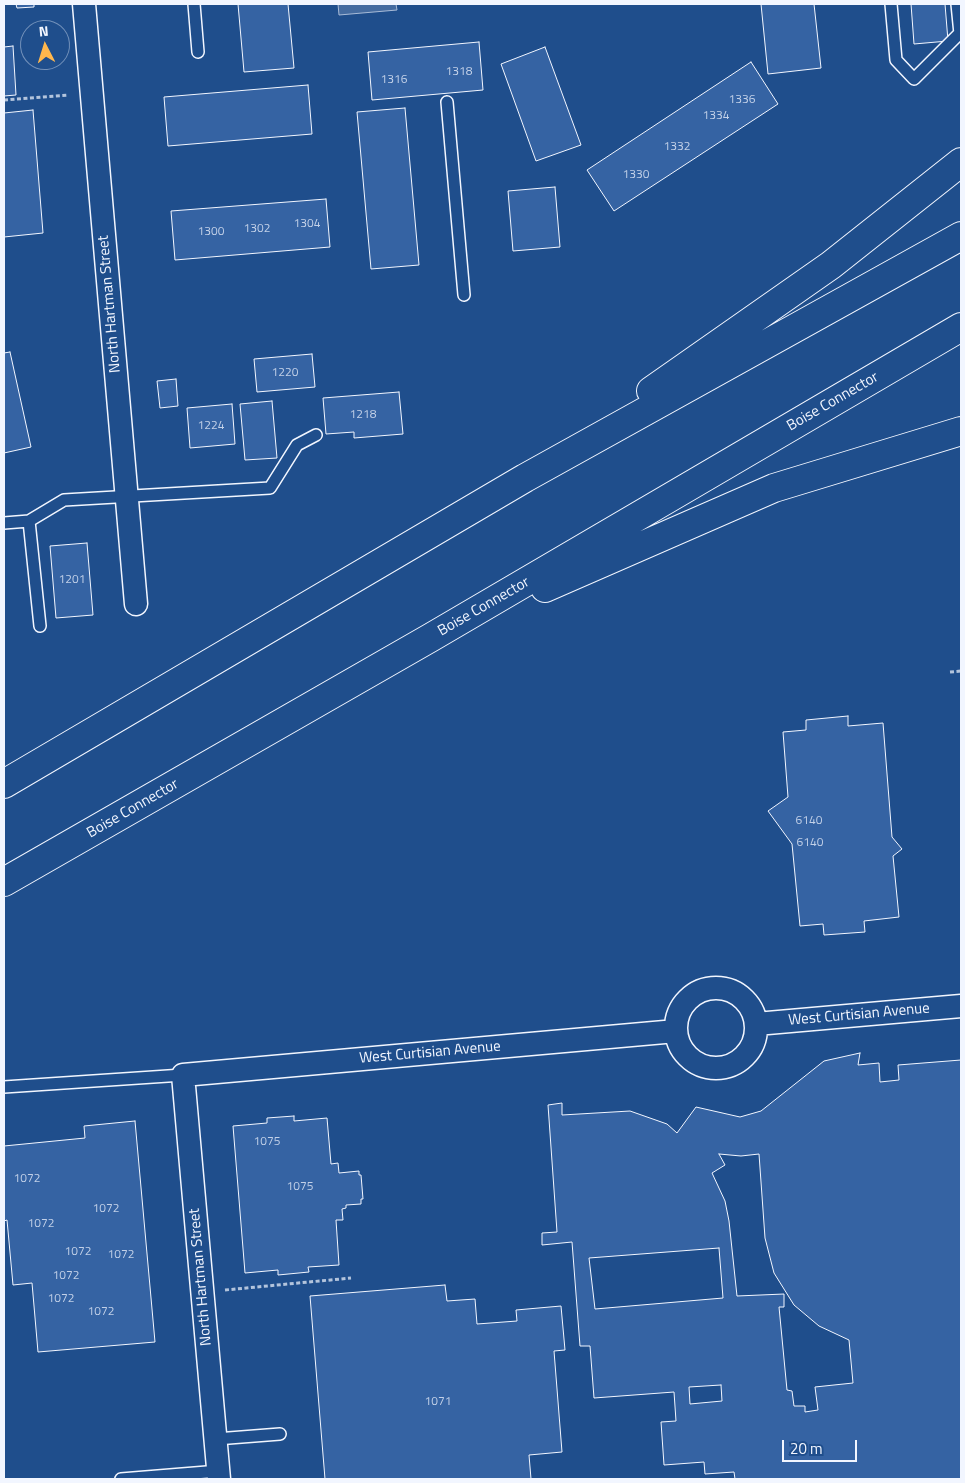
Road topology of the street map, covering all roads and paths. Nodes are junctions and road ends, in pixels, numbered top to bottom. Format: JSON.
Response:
{"nodes":[{"id":1,"x":84,"y":4,"type":"edge"},
{"id":2,"x":194,"y":4,"type":"edge"},
{"id":3,"x":891,"y":4,"type":"edge"},
{"id":4,"x":957,"y":4,"type":"edge"},
{"id":5,"x":961,"y":33,"type":"edge"},
{"id":6,"x":198,"y":52,"type":"dead end"},
{"id":7,"x":70,"y":95,"type":"dead end"},
{"id":8,"x":4,"y":100,"type":"edge"},
{"id":9,"x":447,"y":102,"type":"dead end"},
{"id":10,"x":961,"y":162,"type":"edge"},
{"id":11,"x":961,"y":236,"type":"edge"},
{"id":12,"x":464,"y":296,"type":"dead end"},
{"id":13,"x":961,"y":327,"type":"edge"},
{"id":14,"x":961,"y":431,"type":"edge"},
{"id":15,"x":316,"y":434,"type":"dead end"},
{"id":16,"x":525,"y":478,"type":"junction"},
{"id":17,"x":127,"y":496,"type":"junction"},
{"id":18,"x":29,"y":521,"type":"junction"},
{"id":19,"x":4,"y":523,"type":"edge"},
{"id":20,"x":136,"y":604,"type":"dead end"},
{"id":21,"x":40,"y":626,"type":"dead end"},
{"id":22,"x":430,"y":638,"type":"junction"},
{"id":23,"x":961,"y":671,"type":"edge"},
{"id":24,"x":950,"y":672,"type":"dead end"},
{"id":25,"x":4,"y":784,"type":"edge"},
{"id":26,"x":4,"y":882,"type":"edge"},
{"id":27,"x":961,"y":1006,"type":"edge"},
{"id":28,"x":756,"y":1024,"type":"junction"},
{"id":29,"x":676,"y":1031,"type":"junction"},
{"id":30,"x":183,"y":1075,"type":"junction"},
{"id":31,"x":4,"y":1087,"type":"edge"},
{"id":32,"x":352,"y":1278,"type":"dead end"},
{"id":33,"x":222,"y":1290,"type":"dead end"},
{"id":34,"x":280,"y":1434,"type":"dead end"},
{"id":35,"x":216,"y":1439,"type":"junction"},
{"id":36,"x":219,"y":1475,"type":"edge"},
{"id":37,"x":121,"y":1479,"type":"edge"}],
"edges":[{"from":1,"to":17,"type":"street","name":"North Hartman Street"},
{"from":2,"to":6,"type":"lane"},
{"from":3,"to":5,"type":"lane"},
{"from":4,"to":5,"type":"lane"},
{"from":7,"to":8,"type":"path"},
{"from":9,"to":12,"type":"lane"},
{"from":10,"to":16,"type":"highway"},
{"from":11,"to":16,"type":"highway"},
{"from":13,"to":22,"type":"highway","name":"Boise Connector"},
{"from":14,"to":22,"type":"highway"},
{"from":15,"to":17,"type":"lane"},
{"from":16,"to":25,"type":"highway"},
{"from":17,"to":18,"type":"lane"},
{"from":17,"to":20,"type":"street","name":"North Hartman Street"},
{"from":18,"to":19,"type":"lane"},
{"from":18,"to":21,"type":"lane"},
{"from":22,"to":26,"type":"highway","name":"Boise Connector"},
{"from":23,"to":24,"type":"path"},
{"from":27,"to":28,"type":"street","name":"West Curtisian Avenue"},
{"from":28,"to":29,"type":"street"},
{"from":28,"to":29,"type":"street"},
{"from":29,"to":30,"type":"street","name":"West Curtisian Avenue"},
{"from":30,"to":31,"type":"lane"},
{"from":30,"to":35,"type":"street","name":"North Hartman Street"},
{"from":32,"to":33,"type":"path"},
{"from":34,"to":35,"type":"lane"},
{"from":35,"to":36,"type":"street","name":"North Hartman Street"},
{"from":36,"to":37,"type":"lane"}]}
